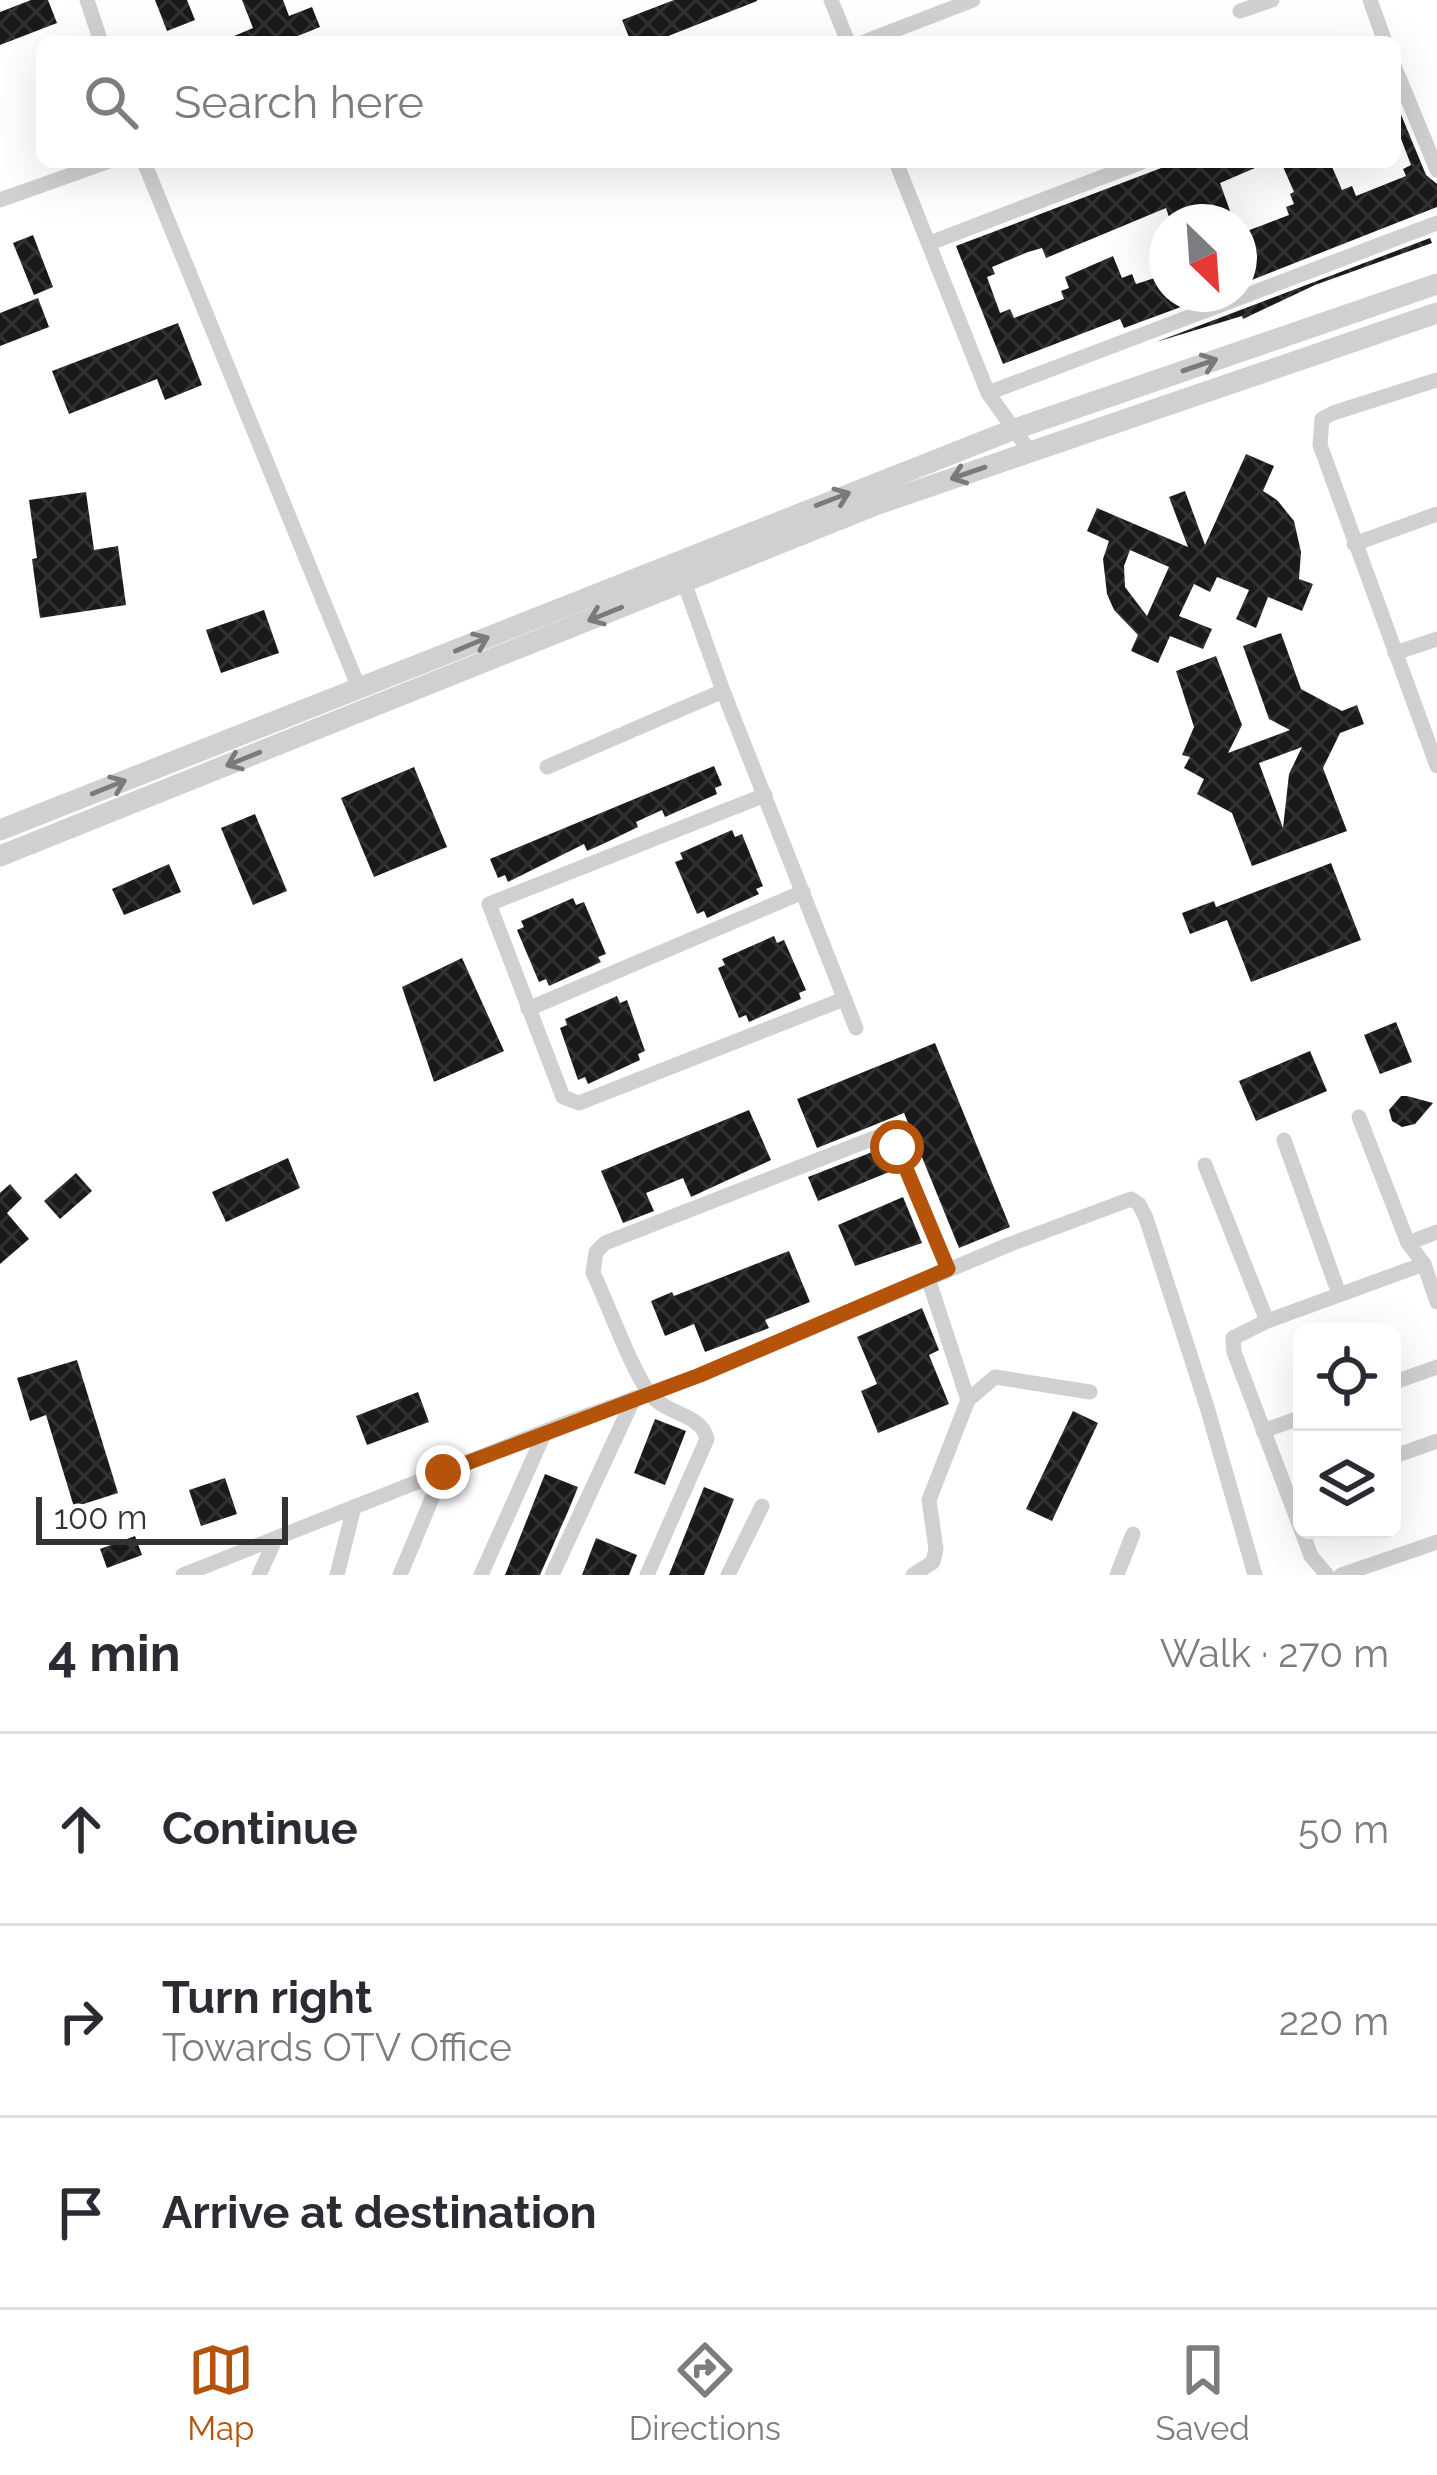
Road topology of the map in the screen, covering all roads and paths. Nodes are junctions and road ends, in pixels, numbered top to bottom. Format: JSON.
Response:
{"nodes":[{"id":1,"x":87,"y":0,"type":"edge"},
{"id":2,"x":831,"y":0,"type":"edge"},
{"id":3,"x":974,"y":0,"type":"edge"},
{"id":4,"x":1272,"y":0,"type":"edge"},
{"id":5,"x":1370,"y":0,"type":"edge"},
{"id":6,"x":1240,"y":11,"type":"dead end"},
{"id":7,"x":99,"y":36,"type":"edge"},
{"id":8,"x":846,"y":36,"type":"edge"},
{"id":9,"x":880,"y":36,"type":"edge"},
{"id":10,"x":1383,"y":36,"type":"edge"},
{"id":11,"x":1401,"y":83,"type":"edge"},
{"id":12,"x":89,"y":168,"type":"edge"},
{"id":13,"x":146,"y":168,"type":"edge"},
{"id":14,"x":899,"y":168,"type":"edge"},
{"id":15,"x":1126,"y":168,"type":"edge"},
{"id":16,"x":1437,"y":170,"type":"edge"},
{"id":17,"x":0,"y":200,"type":"edge"},
{"id":18,"x":1437,"y":223,"type":"edge"},
{"id":19,"x":930,"y":243,"type":"junction"},
{"id":20,"x":1437,"y":284,"type":"edge"},
{"id":21,"x":1437,"y":313,"type":"edge"},
{"id":22,"x":1437,"y":380,"type":"edge"},
{"id":23,"x":988,"y":393,"type":"junction"},
{"id":24,"x":1012,"y":430,"type":"junction"},
{"id":25,"x":1030,"y":452,"type":"junction"},
{"id":26,"x":1437,"y":514,"type":"edge"},
{"id":27,"x":1354,"y":544,"type":"junction"},
{"id":28,"x":684,"y":582,"type":"junction"},
{"id":29,"x":1437,"y":639,"type":"edge"},
{"id":30,"x":1395,"y":653,"type":"junction"},
{"id":31,"x":359,"y":688,"type":"junction"},
{"id":32,"x":723,"y":691,"type":"junction"},
{"id":33,"x":1437,"y":704,"type":"edge"},
{"id":34,"x":1416,"y":710,"type":"junction"},
{"id":35,"x":1437,"y":765,"type":"edge"},
{"id":36,"x":547,"y":767,"type":"dead end"},
{"id":37,"x":766,"y":794,"type":"junction"},
{"id":38,"x":0,"y":830,"type":"edge"},
{"id":39,"x":0,"y":856,"type":"edge"},
{"id":40,"x":802,"y":892,"type":"junction"},
{"id":41,"x":844,"y":999,"type":"junction"},
{"id":42,"x":528,"y":1009,"type":"junction"},
{"id":43,"x":856,"y":1028,"type":"dead end"},
{"id":44,"x":1359,"y":1117,"type":"dead end"},
{"id":45,"x":1283,"y":1140,"type":"dead end"},
{"id":46,"x":1205,"y":1166,"type":"dead end"},
{"id":47,"x":1437,"y":1232,"type":"edge"},
{"id":48,"x":1408,"y":1243,"type":"junction"},
{"id":49,"x":1424,"y":1264,"type":"junction"},
{"id":50,"x":948,"y":1269,"type":"junction"},
{"id":51,"x":928,"y":1278,"type":"junction"},
{"id":52,"x":1339,"y":1294,"type":"junction"},
{"id":53,"x":1437,"y":1302,"type":"edge"},
{"id":54,"x":1267,"y":1321,"type":"junction"},
{"id":55,"x":1437,"y":1367,"type":"edge"},
{"id":56,"x":1401,"y":1380,"type":"edge"},
{"id":57,"x":1090,"y":1392,"type":"dead end"},
{"id":58,"x":642,"y":1395,"type":"junction"},
{"id":59,"x":968,"y":1400,"type":"junction"},
{"id":60,"x":1293,"y":1420,"type":"edge"},
{"id":61,"x":1263,"y":1431,"type":"junction"},
{"id":62,"x":545,"y":1432,"type":"junction"},
{"id":63,"x":1437,"y":1442,"type":"edge"},
{"id":64,"x":1401,"y":1454,"type":"edge"},
{"id":65,"x":443,"y":1472,"type":"junction"},
{"id":66,"x":1293,"y":1485,"type":"edge"},
{"id":67,"x":762,"y":1506,"type":"dead end"},
{"id":68,"x":353,"y":1508,"type":"junction"},
{"id":69,"x":1133,"y":1534,"type":"dead end"},
{"id":70,"x":1307,"y":1539,"type":"edge"},
{"id":71,"x":275,"y":1540,"type":"junction"},
{"id":72,"x":1437,"y":1542,"type":"edge"},
{"id":73,"x":183,"y":1575,"type":"edge"},
{"id":74,"x":259,"y":1575,"type":"edge"},
{"id":75,"x":337,"y":1575,"type":"edge"},
{"id":76,"x":400,"y":1575,"type":"edge"},
{"id":77,"x":481,"y":1575,"type":"edge"},
{"id":78,"x":552,"y":1575,"type":"edge"},
{"id":79,"x":647,"y":1575,"type":"edge"},
{"id":80,"x":728,"y":1575,"type":"edge"},
{"id":81,"x":913,"y":1575,"type":"edge"},
{"id":82,"x":1117,"y":1575,"type":"edge"},
{"id":83,"x":1255,"y":1575,"type":"edge"},
{"id":84,"x":1327,"y":1575,"type":"edge"},
{"id":85,"x":1341,"y":1575,"type":"edge"}],
"edges":[{"from":1,"to":7,"type":"street"},
{"from":2,"to":8,"type":"street"},
{"from":3,"to":9,"type":"street"},
{"from":4,"to":6,"type":"street"},
{"from":5,"to":10,"type":"street"},
{"from":11,"to":16,"type":"street"},
{"from":12,"to":17,"type":"street"},
{"from":13,"to":31,"type":"street"},
{"from":14,"to":19,"type":"street"},
{"from":15,"to":19,"type":"street"},
{"from":18,"to":23,"type":"street"},
{"from":19,"to":23,"type":"street"},
{"from":24,"to":20,"type":"street","one_way":true},
{"from":21,"to":25,"type":"street"},
{"from":22,"to":27,"type":"street"},
{"from":23,"to":24,"type":"street"},
{"from":24,"to":25,"type":"street"},
{"from":31,"to":24,"type":"street","one_way":true},
{"from":25,"to":28,"type":"street","one_way":true},
{"from":26,"to":27,"type":"street"},
{"from":27,"to":30,"type":"street"},
{"from":28,"to":32,"type":"street"},
{"from":28,"to":39,"type":"street","one_way":true},
{"from":29,"to":30,"type":"street"},
{"from":30,"to":34,"type":"street"},
{"from":38,"to":31,"type":"street","one_way":true},
{"from":32,"to":36,"type":"street"},
{"from":32,"to":37,"type":"street"},
{"from":33,"to":34,"type":"street"},
{"from":34,"to":35,"type":"street"},
{"from":37,"to":40,"type":"street"},
{"from":37,"to":42,"type":"street"},
{"from":40,"to":41,"type":"street"},
{"from":40,"to":42,"type":"street"},
{"from":41,"to":42,"type":"street"},
{"from":41,"to":43,"type":"street"},
{"from":44,"to":48,"type":"street"},
{"from":45,"to":52,"type":"street"},
{"from":46,"to":54,"type":"street"},
{"from":47,"to":48,"type":"street"},
{"from":48,"to":49,"type":"street"},
{"from":49,"to":52,"type":"street"},
{"from":49,"to":53,"type":"street"},
{"from":50,"to":51,"type":"street"},
{"from":50,"to":58,"type":"street"},
{"from":50,"to":83,"type":"street"},
{"from":51,"to":58,"type":"street"},
{"from":51,"to":59,"type":"street"},
{"from":52,"to":54,"type":"street"},
{"from":54,"to":61,"type":"street"},
{"from":55,"to":56,"type":"street"},
{"from":57,"to":59,"type":"street"},
{"from":58,"to":62,"type":"street"},
{"from":58,"to":78,"type":"street"},
{"from":58,"to":79,"type":"street"},
{"from":59,"to":81,"type":"street"},
{"from":60,"to":61,"type":"street"},
{"from":61,"to":66,"type":"street"},
{"from":62,"to":65,"type":"street"},
{"from":62,"to":77,"type":"street"},
{"from":63,"to":64,"type":"street"},
{"from":65,"to":68,"type":"street"},
{"from":65,"to":76,"type":"street"},
{"from":67,"to":80,"type":"street"},
{"from":68,"to":71,"type":"street"},
{"from":68,"to":75,"type":"street"},
{"from":69,"to":82,"type":"street"},
{"from":70,"to":84,"type":"street"},
{"from":71,"to":73,"type":"street"},
{"from":71,"to":74,"type":"street"},
{"from":72,"to":85,"type":"street"}]}
